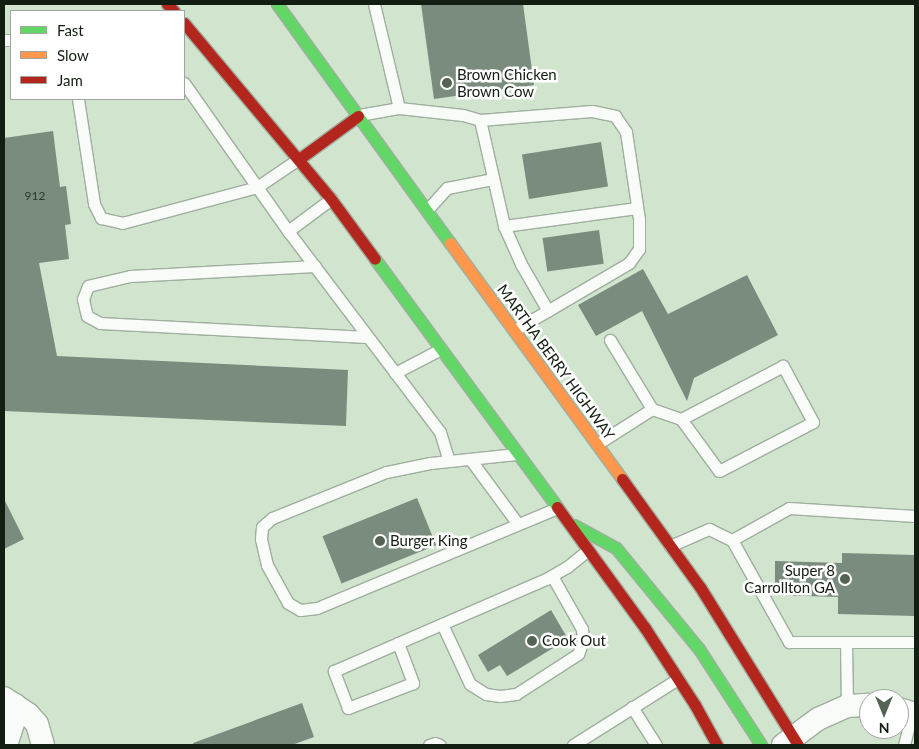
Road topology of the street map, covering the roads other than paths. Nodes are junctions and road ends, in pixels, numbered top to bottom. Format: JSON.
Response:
{"nodes":[{"id":1,"x":277,"y":4,"type":"edge"},
{"id":2,"x":374,"y":4,"type":"edge"},
{"id":3,"x":185,"y":24,"type":"edge"},
{"id":4,"x":185,"y":84,"type":"edge"},
{"id":5,"x":78,"y":100,"type":"edge"},
{"id":6,"x":399,"y":108,"type":"junction"},
{"id":7,"x":358,"y":116,"type":"junction"},
{"id":8,"x":480,"y":120,"type":"junction"},
{"id":9,"x":299,"y":159,"type":"junction"},
{"id":10,"x":493,"y":179,"type":"junction"},
{"id":11,"x":257,"y":187,"type":"junction"},
{"id":12,"x":332,"y":199,"type":"junction"},
{"id":13,"x":637,"y":208,"type":"junction"},
{"id":14,"x":427,"y":210,"type":"junction"},
{"id":15,"x":504,"y":226,"type":"junction"},
{"id":16,"x":288,"y":231,"type":"junction"},
{"id":17,"x":315,"y":266,"type":"junction"},
{"id":18,"x":548,"y":311,"type":"junction"},
{"id":19,"x":514,"y":330,"type":"junction"},
{"id":20,"x":367,"y":337,"type":"junction"},
{"id":21,"x":610,"y":340,"type":"dead end"},
{"id":22,"x":441,"y":349,"type":"junction"},
{"id":23,"x":395,"y":374,"type":"junction"},
{"id":24,"x":652,"y":409,"type":"junction"},
{"id":25,"x":681,"y":419,"type":"junction"},
{"id":26,"x":597,"y":444,"type":"junction"},
{"id":27,"x":518,"y":454,"type":"junction"},
{"id":28,"x":470,"y":459,"type":"junction"},
{"id":29,"x":449,"y":461,"type":"junction"},
{"id":30,"x":557,"y":508,"type":"junction"},
{"id":31,"x":915,"y":516,"type":"edge"},
{"id":32,"x":566,"y":520,"type":"junction"},
{"id":33,"x":518,"y":524,"type":"junction"},
{"id":34,"x":732,"y":540,"type":"junction"},
{"id":35,"x":670,"y":546,"type":"junction"},
{"id":36,"x":588,"y":550,"type":"junction"},
{"id":37,"x":552,"y":576,"type":"junction"},
{"id":38,"x":442,"y":624,"type":"junction"},
{"id":39,"x":846,"y":642,"type":"junction"},
{"id":40,"x":915,"y":642,"type":"edge"},
{"id":41,"x":398,"y":643,"type":"junction"},
{"id":42,"x":678,"y":678,"type":"junction"},
{"id":43,"x":10,"y":702,"type":"edge"},
{"id":44,"x":859,"y":705,"type":"edge"},
{"id":45,"x":847,"y":706,"type":"junction"},
{"id":46,"x":632,"y":707,"type":"junction"},
{"id":47,"x":792,"y":742,"type":"edge"},
{"id":48,"x":714,"y":744,"type":"edge"},
{"id":49,"x":6,"y":745,"type":"edge"},
{"id":50,"x":44,"y":745,"type":"edge"},
{"id":51,"x":429,"y":745,"type":"edge"},
{"id":52,"x":440,"y":745,"type":"edge"},
{"id":53,"x":573,"y":745,"type":"edge"},
{"id":54,"x":656,"y":745,"type":"edge"},
{"id":55,"x":761,"y":745,"type":"edge"}],
"edges":[{"from":1,"to":7,"type":"main road","name":"MARTHA BERRY HIGHWAY"},
{"from":2,"to":6,"type":"lane"},
{"from":3,"to":9,"type":"main road"},
{"from":4,"to":11,"type":"lane"},
{"from":5,"to":11,"type":"lane"},
{"from":6,"to":7,"type":"lane"},
{"from":6,"to":8,"type":"lane"},
{"from":7,"to":9,"type":"main road"},
{"from":7,"to":14,"type":"main road","name":"MARTHA BERRY HIGHWAY"},
{"from":8,"to":10,"type":"lane"},
{"from":8,"to":13,"type":"lane"},
{"from":9,"to":11,"type":"lane"},
{"from":9,"to":12,"type":"main road"},
{"from":10,"to":14,"type":"lane"},
{"from":10,"to":15,"type":"lane"},
{"from":11,"to":16,"type":"lane"},
{"from":12,"to":16,"type":"lane"},
{"from":12,"to":22,"type":"main road"},
{"from":13,"to":15,"type":"lane"},
{"from":13,"to":18,"type":"lane"},
{"from":14,"to":19,"type":"main road","name":"MARTHA BERRY HIGHWAY"},
{"from":15,"to":18,"type":"lane"},
{"from":16,"to":17,"type":"lane"},
{"from":17,"to":20,"type":"lane"},
{"from":17,"to":20,"type":"lane"},
{"from":18,"to":19,"type":"lane"},
{"from":19,"to":26,"type":"main road","name":"MARTHA BERRY HIGHWAY"},
{"from":20,"to":23,"type":"lane"},
{"from":21,"to":24,"type":"lane"},
{"from":22,"to":23,"type":"lane"},
{"from":22,"to":27,"type":"main road"},
{"from":23,"to":29,"type":"lane"},
{"from":24,"to":25,"type":"lane"},
{"from":24,"to":26,"type":"lane"},
{"from":25,"to":25,"type":"lane"},
{"from":26,"to":35,"type":"main road","name":"MARTHA BERRY HIGHWAY"},
{"from":27,"to":28,"type":"lane"},
{"from":27,"to":30,"type":"main road"},
{"from":28,"to":29,"type":"lane"},
{"from":28,"to":33,"type":"lane"},
{"from":29,"to":33,"type":"lane"},
{"from":30,"to":32,"type":"main road"},
{"from":30,"to":33,"type":"lane"},
{"from":31,"to":34,"type":"lane"},
{"from":32,"to":36,"type":"main road"},
{"from":32,"to":55,"type":"main road"},
{"from":34,"to":35,"type":"lane"},
{"from":34,"to":39,"type":"lane"},
{"from":35,"to":47,"type":"main road","name":"MARTHA BERRY HIGHWAY"},
{"from":36,"to":37,"type":"lane"},
{"from":36,"to":42,"type":"main road"},
{"from":37,"to":38,"type":"lane"},
{"from":37,"to":38,"type":"lane"},
{"from":38,"to":41,"type":"lane"},
{"from":39,"to":40,"type":"lane"},
{"from":39,"to":45,"type":"lane"},
{"from":41,"to":41,"type":"lane"},
{"from":42,"to":46,"type":"lane"},
{"from":42,"to":48,"type":"main road"},
{"from":43,"to":49,"type":"street"},
{"from":43,"to":50,"type":"street"},
{"from":44,"to":45,"type":"street"},
{"from":45,"to":47,"type":"street"},
{"from":46,"to":53,"type":"lane"},
{"from":46,"to":54,"type":"lane"},
{"from":51,"to":52,"type":"lane"}]}
